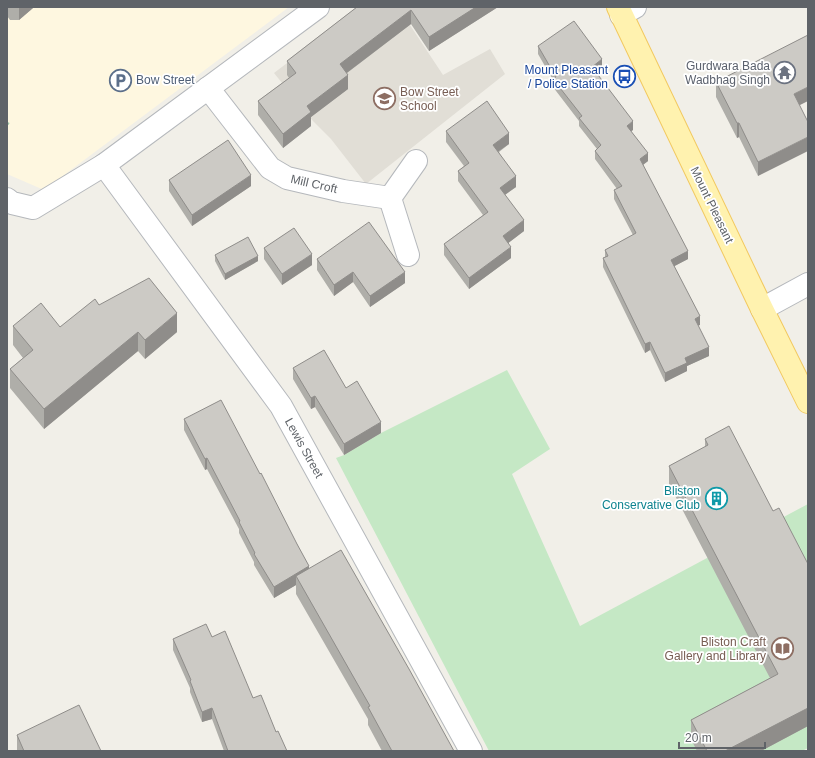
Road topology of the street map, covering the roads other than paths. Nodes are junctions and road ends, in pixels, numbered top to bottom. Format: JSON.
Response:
{"nodes":[{"id":1,"x":318,"y":7,"type":"edge"},
{"id":2,"x":625,"y":10,"type":"edge"},
{"id":3,"x":208,"y":88,"type":"junction"},
{"id":4,"x":416,"y":161,"type":"dead end"},
{"id":5,"x":104,"y":165,"type":"junction"},
{"id":6,"x":390,"y":198,"type":"junction"},
{"id":7,"x":7,"y":199,"type":"edge"},
{"id":8,"x":408,"y":255,"type":"dead end"},
{"id":9,"x":808,"y":284,"type":"edge"},
{"id":10,"x":762,"y":309,"type":"junction"},
{"id":11,"x":808,"y":402,"type":"edge"},
{"id":12,"x":471,"y":751,"type":"edge"}],
"edges":[{"from":1,"to":3,"type":"street"},
{"from":2,"to":10,"type":"main road","name":"Mount Pleasant"},
{"from":3,"to":5,"type":"street"},
{"from":3,"to":6,"type":"street","name":"Mill Croft"},
{"from":4,"to":6,"type":"street"},
{"from":5,"to":7,"type":"street"},
{"from":5,"to":12,"type":"street","name":"Lewis Street"},
{"from":6,"to":8,"type":"street"},
{"from":9,"to":10,"type":"street"},
{"from":10,"to":11,"type":"main road","name":"Mount Pleasant"}]}
